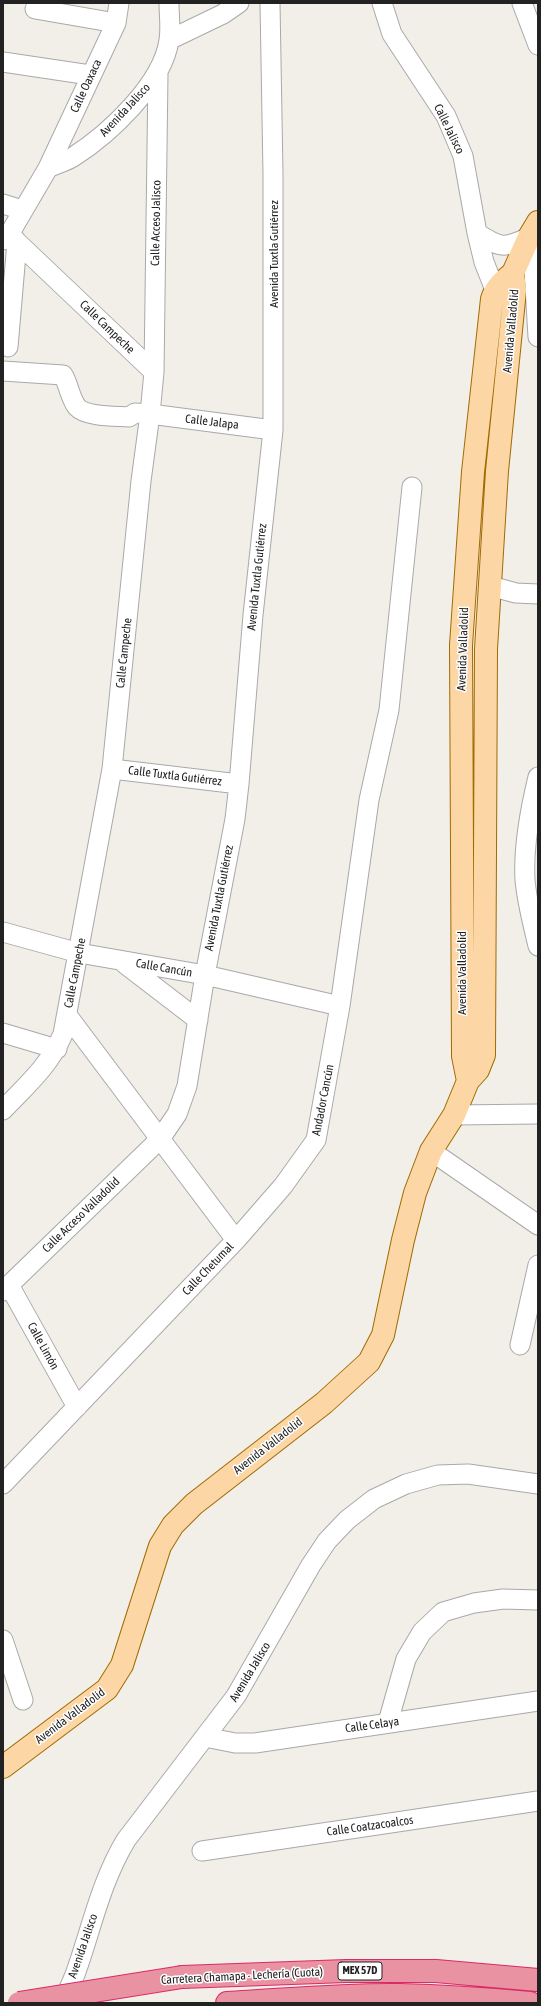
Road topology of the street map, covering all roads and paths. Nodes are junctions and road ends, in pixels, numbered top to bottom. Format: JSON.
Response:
{"nodes":[{"id":1,"x":119,"y":3,"type":"edge"},
{"id":2,"x":169,"y":3,"type":"edge"},
{"id":3,"x":239,"y":3,"type":"edge"},
{"id":4,"x":270,"y":3,"type":"edge"},
{"id":5,"x":382,"y":3,"type":"edge"},
{"id":6,"x":522,"y":3,"type":"edge"},
{"id":7,"x":35,"y":8,"type":"dead end"},
{"id":8,"x":116,"y":23,"type":"junction"},
{"id":9,"x":169,"y":40,"type":"junction"},
{"id":10,"x":538,"y":45,"type":"edge"},
{"id":11,"x":3,"y":62,"type":"edge"},
{"id":12,"x":158,"y":74,"type":"junction"},
{"id":13,"x":90,"y":75,"type":"junction"},
{"id":14,"x":48,"y":168,"type":"junction"},
{"id":15,"x":3,"y":204,"type":"edge"},
{"id":16,"x":22,"y":210,"type":"junction"},
{"id":17,"x":535,"y":228,"type":"edge"},
{"id":18,"x":477,"y":233,"type":"junction"},
{"id":19,"x":8,"y":236,"type":"edge"},
{"id":20,"x":513,"y":273,"type":"junction"},
{"id":21,"x":495,"y":290,"type":"junction"},
{"id":22,"x":538,"y":337,"type":"edge"},
{"id":23,"x":8,"y":347,"type":"dead end"},
{"id":24,"x":3,"y":371,"type":"edge"},
{"id":25,"x":154,"y":372,"type":"junction"},
{"id":26,"x":150,"y":414,"type":"junction"},
{"id":27,"x":273,"y":430,"type":"junction"},
{"id":28,"x":412,"y":487,"type":"dead end"},
{"id":29,"x":490,"y":586,"type":"junction"},
{"id":30,"x":538,"y":594,"type":"edge"},
{"id":31,"x":112,"y":769,"type":"junction"},
{"id":32,"x":538,"y":777,"type":"edge"},
{"id":33,"x":239,"y":784,"type":"junction"},
{"id":34,"x":3,"y":932,"type":"edge"},
{"id":35,"x":538,"y":946,"type":"edge"},
{"id":36,"x":79,"y":953,"type":"junction"},
{"id":37,"x":123,"y":962,"type":"junction"},
{"id":38,"x":205,"y":975,"type":"junction"},
{"id":39,"x":340,"y":1006,"type":"junction"},
{"id":40,"x":67,"y":1015,"type":"junction"},
{"id":41,"x":198,"y":1020,"type":"junction"},
{"id":42,"x":3,"y":1033,"type":"edge"},
{"id":43,"x":57,"y":1049,"type":"junction"},
{"id":44,"x":468,"y":1081,"type":"junction"},
{"id":45,"x":3,"y":1110,"type":"edge"},
{"id":46,"x":538,"y":1114,"type":"edge"},
{"id":47,"x":454,"y":1115,"type":"junction"},
{"id":48,"x":160,"y":1139,"type":"junction"},
{"id":49,"x":431,"y":1151,"type":"junction"},
{"id":50,"x":538,"y":1225,"type":"edge"},
{"id":51,"x":236,"y":1240,"type":"junction"},
{"id":52,"x":538,"y":1265,"type":"edge"},
{"id":53,"x":6,"y":1288,"type":"edge"},
{"id":54,"x":520,"y":1345,"type":"dead end"},
{"id":55,"x":77,"y":1407,"type":"junction"},
{"id":56,"x":3,"y":1484,"type":"edge"},
{"id":57,"x":538,"y":1484,"type":"edge"},
{"id":58,"x":538,"y":1600,"type":"edge"},
{"id":59,"x":3,"y":1640,"type":"edge"},
{"id":60,"x":24,"y":1700,"type":"dead end"},
{"id":61,"x":538,"y":1701,"type":"edge"},
{"id":62,"x":388,"y":1722,"type":"junction"},
{"id":63,"x":205,"y":1737,"type":"junction"},
{"id":64,"x":3,"y":1767,"type":"edge"},
{"id":65,"x":538,"y":1802,"type":"edge"},
{"id":66,"x":202,"y":1851,"type":"dead end"},
{"id":67,"x":538,"y":1980,"type":"edge"},
{"id":68,"x":19,"y":2003,"type":"edge"},
{"id":69,"x":62,"y":2003,"type":"edge"},
{"id":70,"x":227,"y":2003,"type":"edge"},
{"id":71,"x":530,"y":2003,"type":"edge"}],
"edges":[{"from":1,"to":8,"type":"street","name":"Calle Oaxaca"},
{"from":2,"to":9,"type":"street","name":"Avenida Jalisco"},
{"from":3,"to":9,"type":"street"},
{"from":4,"to":27,"type":"street","name":"Avenida Tuxtla Gutiérrez"},
{"from":5,"to":18,"type":"street","name":"Calle Jalisco"},
{"from":6,"to":10,"type":"street"},
{"from":7,"to":8,"type":"street"},
{"from":8,"to":13,"type":"street","name":"Calle Oaxaca"},
{"from":9,"to":12,"type":"street","name":"Avenida Jalisco"},
{"from":11,"to":13,"type":"street"},
{"from":12,"to":14,"type":"street","name":"Avenida Jalisco"},
{"from":12,"to":25,"type":"street","name":"Calle Acceso Jalisco"},
{"from":13,"to":14,"type":"street","name":"Calle Oaxaca"},
{"from":14,"to":16,"type":"street"},
{"from":15,"to":16,"type":"street"},
{"from":16,"to":19,"type":"street"},
{"from":17,"to":18,"type":"street"},
{"from":17,"to":20,"type":"main road"},
{"from":17,"to":22,"type":"street"},
{"from":18,"to":21,"type":"street","name":"Calle Jalisco"},
{"from":19,"to":23,"type":"street"},
{"from":19,"to":25,"type":"street","name":"Calle Campeche"},
{"from":20,"to":21,"type":"main road","name":"Avenida Valladolid"},
{"from":20,"to":29,"type":"main road","name":"Avenida Valladolid"},
{"from":21,"to":44,"type":"main road","name":"Avenida Valladolid"},
{"from":24,"to":26,"type":"street","name":"Calle Jalapa"},
{"from":25,"to":26,"type":"street","name":"Calle Campeche"},
{"from":26,"to":27,"type":"street","name":"Calle Jalapa"},
{"from":26,"to":31,"type":"street","name":"Calle Campeche"},
{"from":27,"to":33,"type":"street","name":"Avenida Tuxtla Gutiérrez"},
{"from":28,"to":39,"type":"street","name":"Andador Cancún"},
{"from":29,"to":30,"type":"street"},
{"from":29,"to":44,"type":"main road","name":"Avenida Valladolid"},
{"from":31,"to":33,"type":"street","name":"Calle Tuxtla Gutiérrez"},
{"from":31,"to":36,"type":"street","name":"Calle Campeche"},
{"from":32,"to":35,"type":"street"},
{"from":33,"to":38,"type":"street","name":"Avenida Tuxtla Gutiérrez"},
{"from":34,"to":36,"type":"street","name":"Calle Cancún"},
{"from":36,"to":37,"type":"street","name":"Calle Cancún"},
{"from":36,"to":40,"type":"street","name":"Calle Campeche"},
{"from":37,"to":38,"type":"street","name":"Calle Cancún"},
{"from":37,"to":41,"type":"street"},
{"from":38,"to":39,"type":"street","name":"Calle Cancún"},
{"from":38,"to":41,"type":"street","name":"Avenida Tuxtla Gutiérrez"},
{"from":39,"to":51,"type":"street","name":"Andador Cancún"},
{"from":40,"to":43,"type":"street","name":"Calle Campeche"},
{"from":40,"to":48,"type":"street","name":"Calle Chetumal"},
{"from":41,"to":48,"type":"street","name":"Avenida Tuxtla Gutiérrez"},
{"from":42,"to":43,"type":"street"},
{"from":43,"to":45,"type":"street","name":"Calle Campeche"},
{"from":44,"to":47,"type":"main road","name":"Avenida Valladolid"},
{"from":46,"to":47,"type":"street"},
{"from":47,"to":49,"type":"main road","name":"Avenida Valladolid"},
{"from":48,"to":51,"type":"street","name":"Calle Chetumal"},
{"from":48,"to":53,"type":"street","name":"Calle Acceso Valladolid"},
{"from":49,"to":50,"type":"street"},
{"from":49,"to":64,"type":"main road","name":"Avenida Valladolid"},
{"from":51,"to":55,"type":"street","name":"Calle Chetumal"},
{"from":52,"to":54,"type":"street"},
{"from":53,"to":55,"type":"street","name":"Calle Limón"},
{"from":55,"to":56,"type":"street","name":"Calle Chetumal"},
{"from":57,"to":63,"type":"street","name":"Avenida Jalisco"},
{"from":58,"to":62,"type":"street"},
{"from":59,"to":60,"type":"street"},
{"from":61,"to":62,"type":"street","name":"Calle Celaya"},
{"from":62,"to":63,"type":"street","name":"Calle Celaya"},
{"from":63,"to":69,"type":"street","name":"Avenida Jalisco"},
{"from":65,"to":66,"type":"street","name":"Calle Coatzacoalcos"},
{"from":67,"to":68,"type":"highway","name":"Carretera Chamapa - Lechería (Cuota)","number":"MEX 57D","bridge":true},
{"from":70,"to":71,"type":"highway","name":"Carretera Chamapa - Lechería (Cuota)","number":"MEX 57D"}]}
